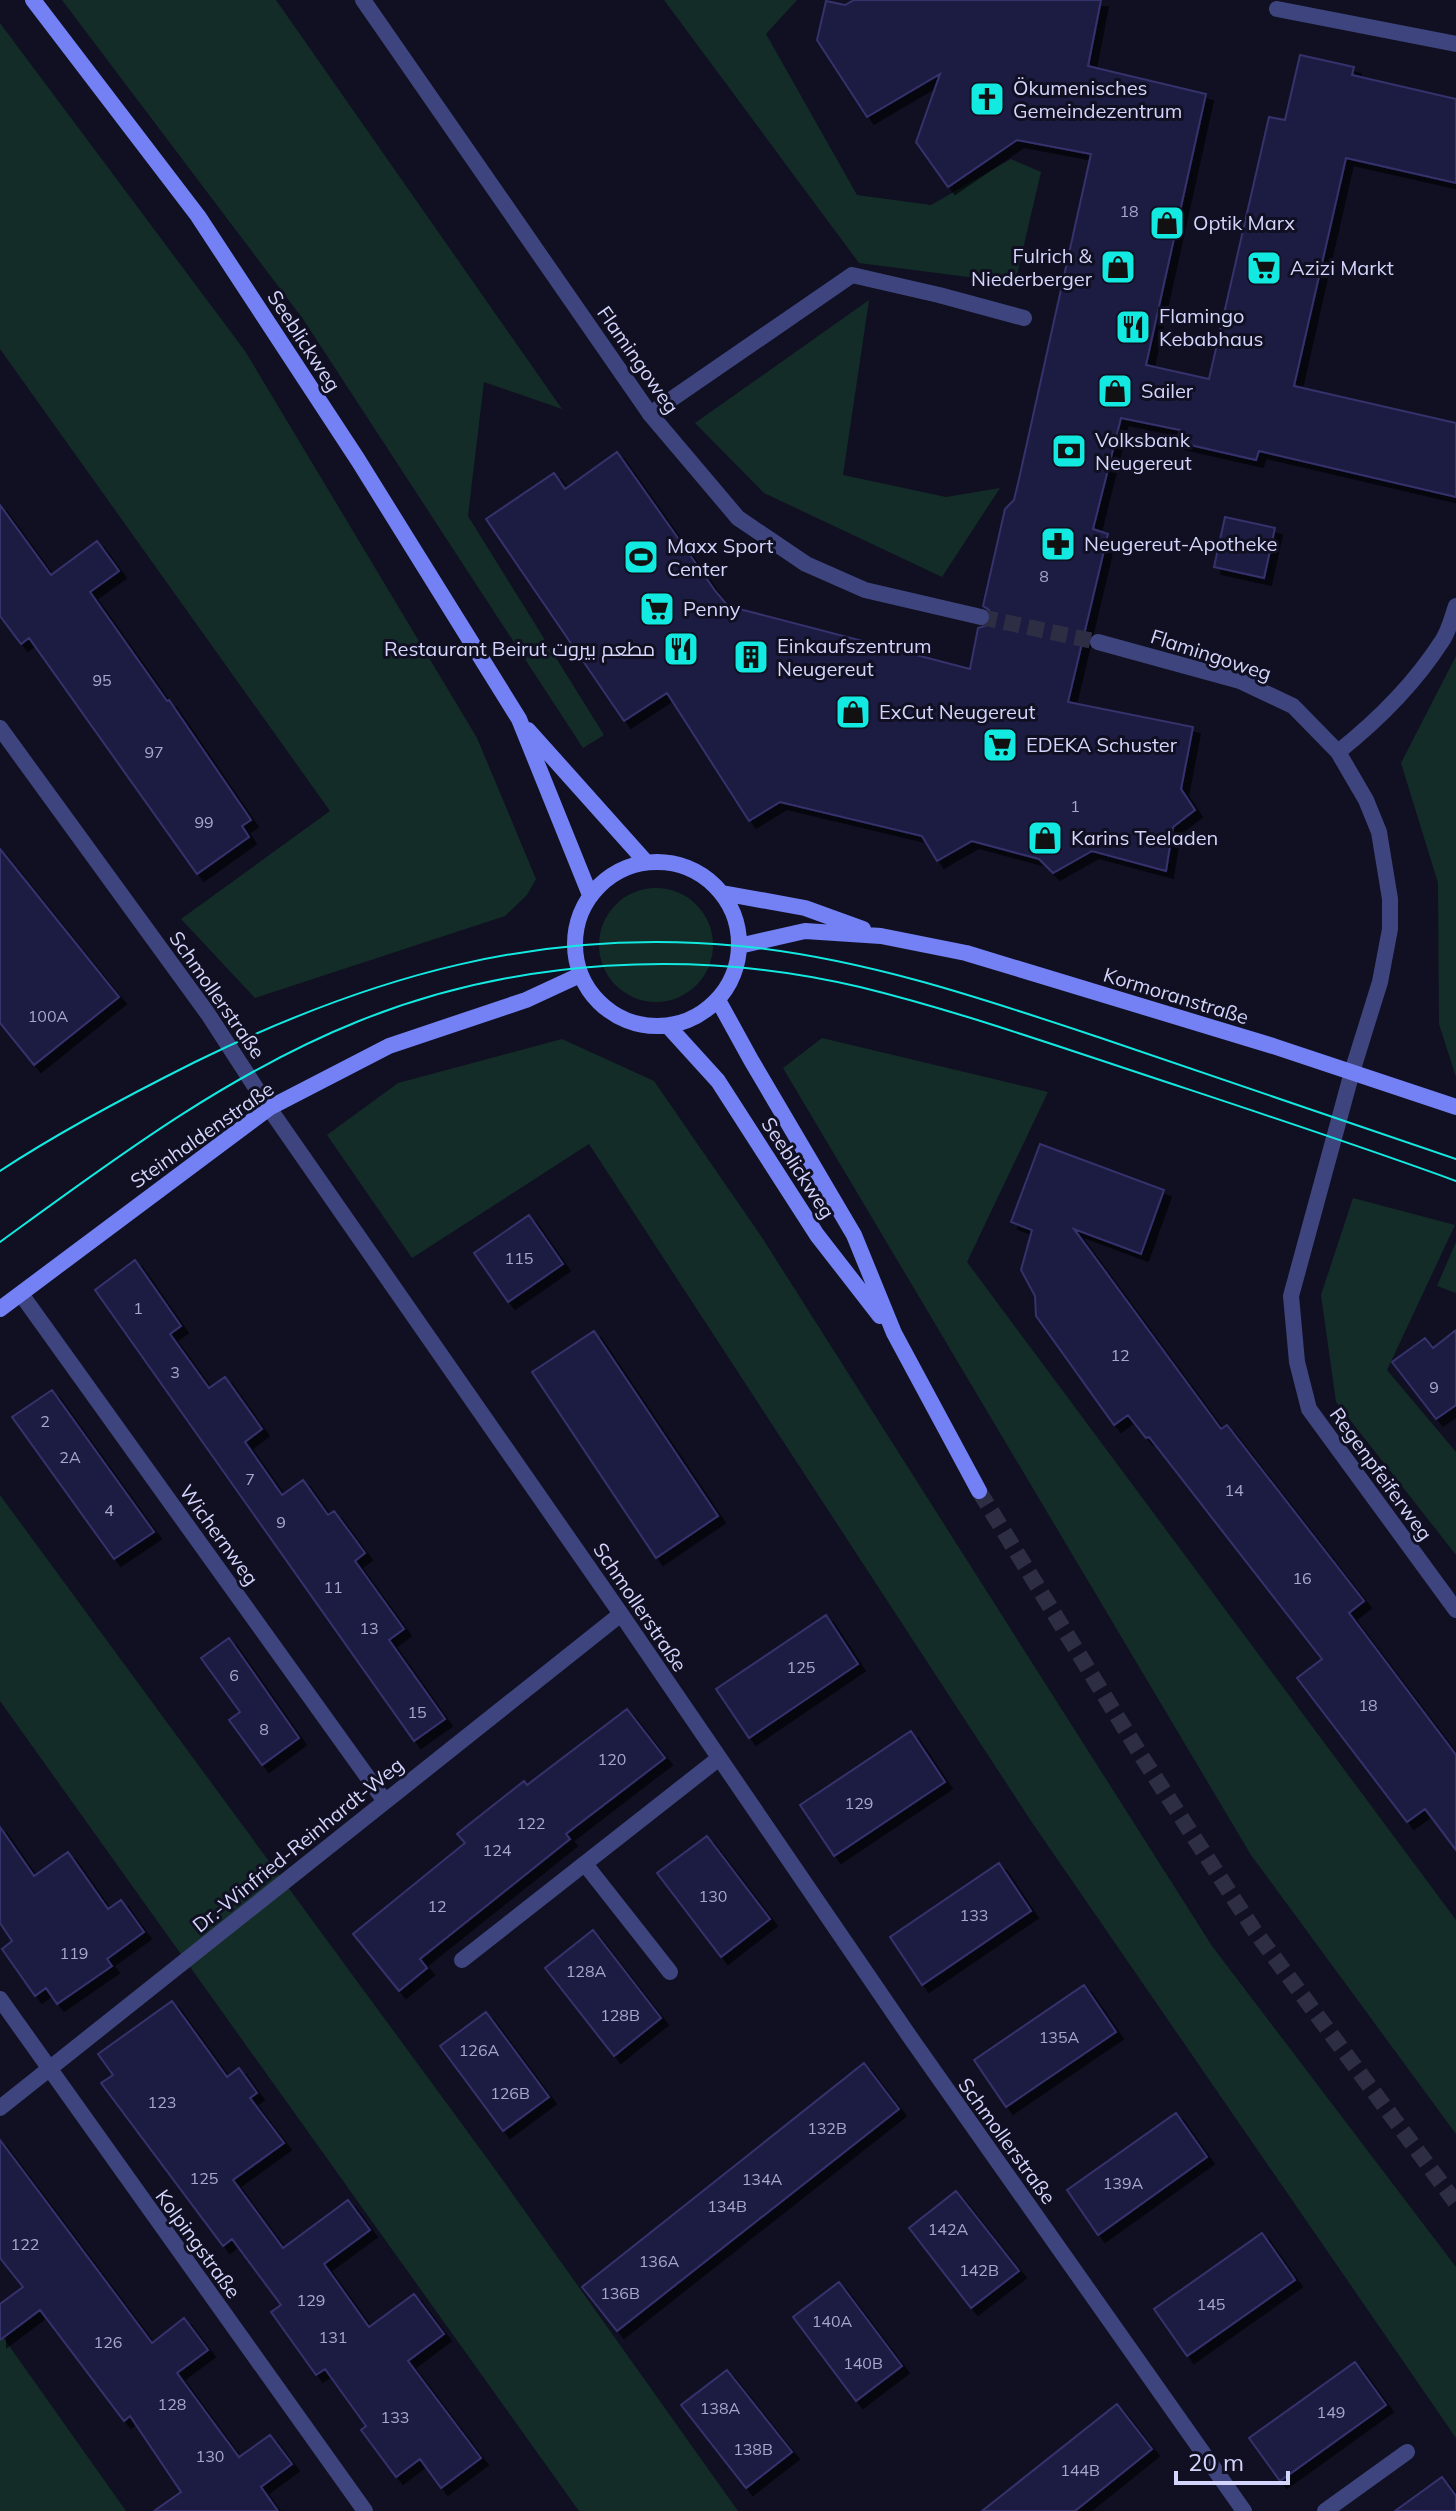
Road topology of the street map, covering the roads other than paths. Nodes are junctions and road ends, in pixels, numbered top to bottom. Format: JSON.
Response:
{"nodes":[{"id":1,"x":33,"y":0,"type":"edge"},
{"id":2,"x":363,"y":0,"type":"edge"},
{"id":3,"x":1277,"y":9,"type":"dead end"},
{"id":4,"x":1456,"y":44,"type":"edge"},
{"id":5,"x":1024,"y":318,"type":"dead end"},
{"id":6,"x":650,"y":414,"type":"junction"},
{"id":7,"x":1456,"y":606,"type":"edge"},
{"id":8,"x":981,"y":617,"type":"tunnel mouth"},
{"id":9,"x":1098,"y":642,"type":"tunnel mouth"},
{"id":10,"x":519,"y":719,"type":"junction"},
{"id":11,"x":0,"y":728,"type":"edge"},
{"id":12,"x":1338,"y":752,"type":"junction"},
{"id":13,"x":646,"y":862,"type":"junction"},
{"id":14,"x":722,"y":893,"type":"junction"},
{"id":15,"x":590,"y":895,"type":"junction"},
{"id":16,"x":881,"y":936,"type":"junction"},
{"id":17,"x":739,"y":946,"type":"junction"},
{"id":18,"x":580,"y":975,"type":"junction"},
{"id":19,"x":718,"y":1000,"type":"junction"},
{"id":20,"x":668,"y":1026,"type":"junction"},
{"id":21,"x":1352,"y":1072,"type":"junction"},
{"id":22,"x":1456,"y":1107,"type":"edge"},
{"id":23,"x":269,"y":1108,"type":"junction"},
{"id":24,"x":21,"y":1294,"type":"junction"},
{"id":25,"x":0,"y":1309,"type":"edge"},
{"id":26,"x":894,"y":1333,"type":"junction"},
{"id":27,"x":979,"y":1491,"type":"tunnel mouth"},
{"id":28,"x":1456,"y":1610,"type":"edge"},
{"id":29,"x":621,"y":1614,"type":"junction"},
{"id":30,"x":718,"y":1759,"type":"junction"},
{"id":31,"x":384,"y":1800,"type":"junction"},
{"id":32,"x":585,"y":1864,"type":"junction"},
{"id":33,"x":462,"y":1960,"type":"dead end"},
{"id":34,"x":670,"y":1972,"type":"dead end"},
{"id":35,"x":0,"y":1999,"type":"edge"},
{"id":36,"x":49,"y":2070,"type":"junction"},
{"id":37,"x":0,"y":2108,"type":"edge"},
{"id":38,"x":1407,"y":2452,"type":"dead end"},
{"id":39,"x":365,"y":2511,"type":"edge"},
{"id":40,"x":1244,"y":2511,"type":"edge"},
{"id":41,"x":1325,"y":2511,"type":"edge"}],
"edges":[{"from":1,"to":10,"type":"main road","name":"Seeblickweg"},
{"from":2,"to":6,"type":"street","name":"Flamingoweg"},
{"from":3,"to":4,"type":"street"},
{"from":5,"to":6,"type":"street"},
{"from":6,"to":8,"type":"street","name":"Flamingoweg"},
{"from":7,"to":12,"type":"street"},
{"from":9,"to":12,"type":"street","name":"Flamingoweg"},
{"from":10,"to":13,"type":"main road","name":"Seeblickweg"},
{"from":10,"to":15,"type":"main road","name":"Seeblickweg"},
{"from":11,"to":23,"type":"street","name":"Schmollerstraße"},
{"from":12,"to":21,"type":"street","name":"Flamingoweg"},
{"from":13,"to":14,"type":"main road"},
{"from":13,"to":15,"type":"main road"},
{"from":14,"to":16,"type":"main road","name":"Kormoranstraße"},
{"from":14,"to":17,"type":"main road"},
{"from":15,"to":18,"type":"main road"},
{"from":16,"to":17,"type":"main road","name":"Kormoranstraße"},
{"from":16,"to":21,"type":"main road","name":"Kormoranstraße"},
{"from":17,"to":19,"type":"main road"},
{"from":18,"to":20,"type":"main road"},
{"from":18,"to":23,"type":"main road","name":"Steinhaldenstraße"},
{"from":19,"to":20,"type":"main road"},
{"from":19,"to":26,"type":"main road","name":"Seeblickweg"},
{"from":20,"to":26,"type":"main road","name":"Seeblickweg"},
{"from":21,"to":22,"type":"main road","name":"Kormoranstraße"},
{"from":21,"to":28,"type":"street","name":"Regenpfeiferweg"},
{"from":23,"to":24,"type":"main road","name":"Steinhaldenstraße"},
{"from":23,"to":29,"type":"street","name":"Schmollerstraße"},
{"from":24,"to":25,"type":"main road","name":"Steinhaldenstraße"},
{"from":24,"to":31,"type":"street","name":"Wichernweg"},
{"from":26,"to":27,"type":"main road","name":"Seeblickweg"},
{"from":29,"to":30,"type":"street","name":"Schmollerstraße"},
{"from":29,"to":31,"type":"street","name":"Dr.-Winfried-Reinhardt-Weg"},
{"from":30,"to":32,"type":"street"},
{"from":30,"to":40,"type":"street","name":"Schmollerstraße"},
{"from":31,"to":36,"type":"street","name":"Dr.-Winfried-Reinhardt-Weg"},
{"from":32,"to":33,"type":"street"},
{"from":32,"to":34,"type":"street"},
{"from":35,"to":36,"type":"street","name":"Kolpingstraße"},
{"from":36,"to":37,"type":"street","name":"Dr.-Winfried-Reinhardt-Weg"},
{"from":36,"to":39,"type":"street","name":"Kolpingstraße"},
{"from":38,"to":41,"type":"street"}]}
